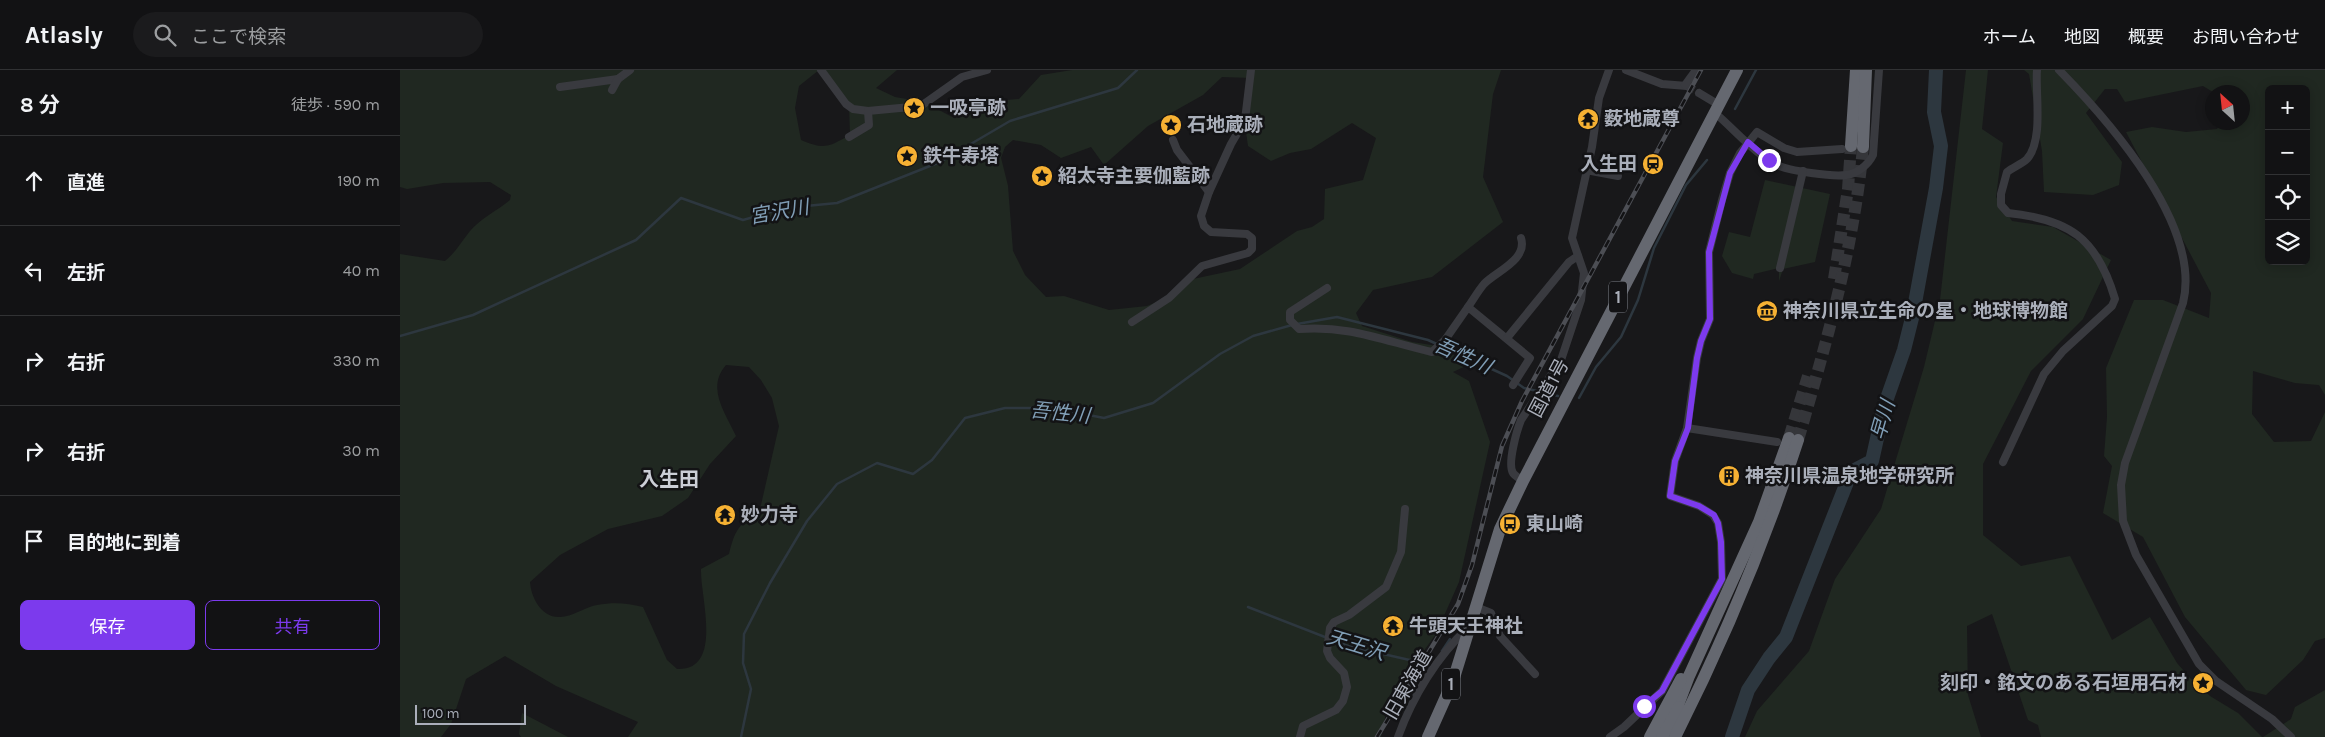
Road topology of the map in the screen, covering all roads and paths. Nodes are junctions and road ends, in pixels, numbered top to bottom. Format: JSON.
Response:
{"nodes":[{"id":1,"x":630,"y":70,"type":"edge"},
{"id":2,"x":821,"y":70,"type":"edge"},
{"id":3,"x":987,"y":70,"type":"edge"},
{"id":4,"x":1251,"y":70,"type":"edge"},
{"id":5,"x":1609,"y":70,"type":"edge"},
{"id":6,"x":1626,"y":70,"type":"edge"},
{"id":7,"x":1696,"y":70,"type":"edge"},
{"id":8,"x":1737,"y":70,"type":"edge"},
{"id":9,"x":1852,"y":70,"type":"edge"},
{"id":10,"x":1856,"y":70,"type":"edge"},
{"id":11,"x":1866,"y":70,"type":"edge"},
{"id":12,"x":1879,"y":70,"type":"edge"},
{"id":13,"x":2037,"y":70,"type":"edge"},
{"id":14,"x":2060,"y":70,"type":"edge"},
{"id":15,"x":618,"y":79,"type":"junction"},
{"id":16,"x":560,"y":87,"type":"dead end"},
{"id":17,"x":612,"y":90,"type":"dead end"},
{"id":18,"x":1699,"y":94,"type":"tunnel mouth"},
{"id":19,"x":1717,"y":109,"type":"junction"},
{"id":20,"x":868,"y":111,"type":"junction"},
{"id":21,"x":1853,"y":123,"type":"junction"},
{"id":22,"x":849,"y":137,"type":"dead end"},
{"id":23,"x":1173,"y":140,"type":"dead end"},
{"id":24,"x":1748,"y":142,"type":"junction"},
{"id":25,"x":1852,"y":147,"type":"junction"},
{"id":26,"x":1586,"y":170,"type":"junction"},
{"id":27,"x":1807,"y":172,"type":"junction"},
{"id":28,"x":1618,"y":176,"type":"dead end"},
{"id":29,"x":1209,"y":192,"type":"junction"},
{"id":30,"x":1521,"y":238,"type":"dead end"},
{"id":31,"x":1578,"y":256,"type":"junction"},
{"id":32,"x":1780,"y":268,"type":"dead end"},
{"id":33,"x":1327,"y":288,"type":"dead end"},
{"id":34,"x":1468,"y":307,"type":"junction"},
{"id":35,"x":1132,"y":322,"type":"dead end"},
{"id":36,"x":1507,"y":338,"type":"junction"},
{"id":37,"x":1513,"y":385,"type":"dead end"},
{"id":38,"x":1688,"y":428,"type":"junction"},
{"id":39,"x":1788,"y":440,"type":"junction"},
{"id":40,"x":2003,"y":462,"type":"dead end"},
{"id":41,"x":1523,"y":481,"type":"junction"},
{"id":42,"x":1405,"y":510,"type":"dead end"},
{"id":43,"x":1738,"y":600,"type":"junction"},
{"id":44,"x":1476,"y":607,"type":"junction"},
{"id":45,"x":1713,"y":625,"type":"junction"},
{"id":46,"x":1468,"y":628,"type":"junction"},
{"id":47,"x":1535,"y":674,"type":"dead end"},
{"id":48,"x":1675,"y":713,"type":"junction"},
{"id":49,"x":1300,"y":737,"type":"edge"},
{"id":50,"x":1398,"y":737,"type":"edge"},
{"id":51,"x":1428,"y":737,"type":"edge"},
{"id":52,"x":1610,"y":737,"type":"edge"},
{"id":53,"x":1650,"y":737,"type":"edge"},
{"id":54,"x":1662,"y":737,"type":"edge"},
{"id":55,"x":1675,"y":737,"type":"edge"},
{"id":56,"x":2291,"y":737,"type":"edge"}],
"edges":[{"from":1,"to":15,"type":"street"},
{"from":2,"to":20,"type":"street"},
{"from":3,"to":20,"type":"street"},
{"from":4,"to":29,"type":"street"},
{"from":5,"to":26,"type":"street"},
{"from":6,"to":7,"type":"street"},
{"from":8,"to":19,"type":"highway","name":"国道1号","number":"1"},
{"from":9,"to":21,"type":"highway"},
{"from":10,"to":21,"type":"highway"},
{"from":11,"to":25,"type":"highway"},
{"from":12,"to":27,"type":"street"},
{"from":13,"to":40,"type":"street"},
{"from":14,"to":56,"type":"street"},
{"from":15,"to":16,"type":"street"},
{"from":15,"to":17,"type":"street"},
{"from":18,"to":19,"type":"street"},
{"from":19,"to":24,"type":"street"},
{"from":19,"to":41,"type":"highway","name":"国道1号","number":"1"},
{"from":20,"to":22,"type":"street"},
{"from":21,"to":25,"type":"highway"},
{"from":23,"to":29,"type":"street"},
{"from":24,"to":25,"type":"street"},
{"from":24,"to":27,"type":"street"},
{"from":24,"to":38,"type":"street"},
{"from":26,"to":28,"type":"street"},
{"from":26,"to":31,"type":"street"},
{"from":27,"to":32,"type":"street"},
{"from":29,"to":35,"type":"street"},
{"from":30,"to":34,"type":"street"},
{"from":31,"to":36,"type":"street"},
{"from":31,"to":41,"type":"street"},
{"from":33,"to":34,"type":"street"},
{"from":34,"to":36,"type":"street"},
{"from":36,"to":37,"type":"street"},
{"from":38,"to":39,"type":"street"},
{"from":38,"to":52,"type":"street"},
{"from":39,"to":43,"type":"highway"},
{"from":39,"to":45,"type":"highway"},
{"from":41,"to":44,"type":"highway","name":"国道1号","number":"1"},
{"from":42,"to":49,"type":"street"},
{"from":43,"to":48,"type":"highway"},
{"from":43,"to":55,"type":"highway"},
{"from":44,"to":46,"type":"highway","name":"国道1号","number":"1"},
{"from":44,"to":47,"type":"street"},
{"from":45,"to":48,"type":"highway"},
{"from":45,"to":53,"type":"highway"},
{"from":46,"to":50,"type":"street","name":"旧東海道"},
{"from":46,"to":51,"type":"highway","name":"国道1号","number":"1"},
{"from":48,"to":54,"type":"highway"}]}
